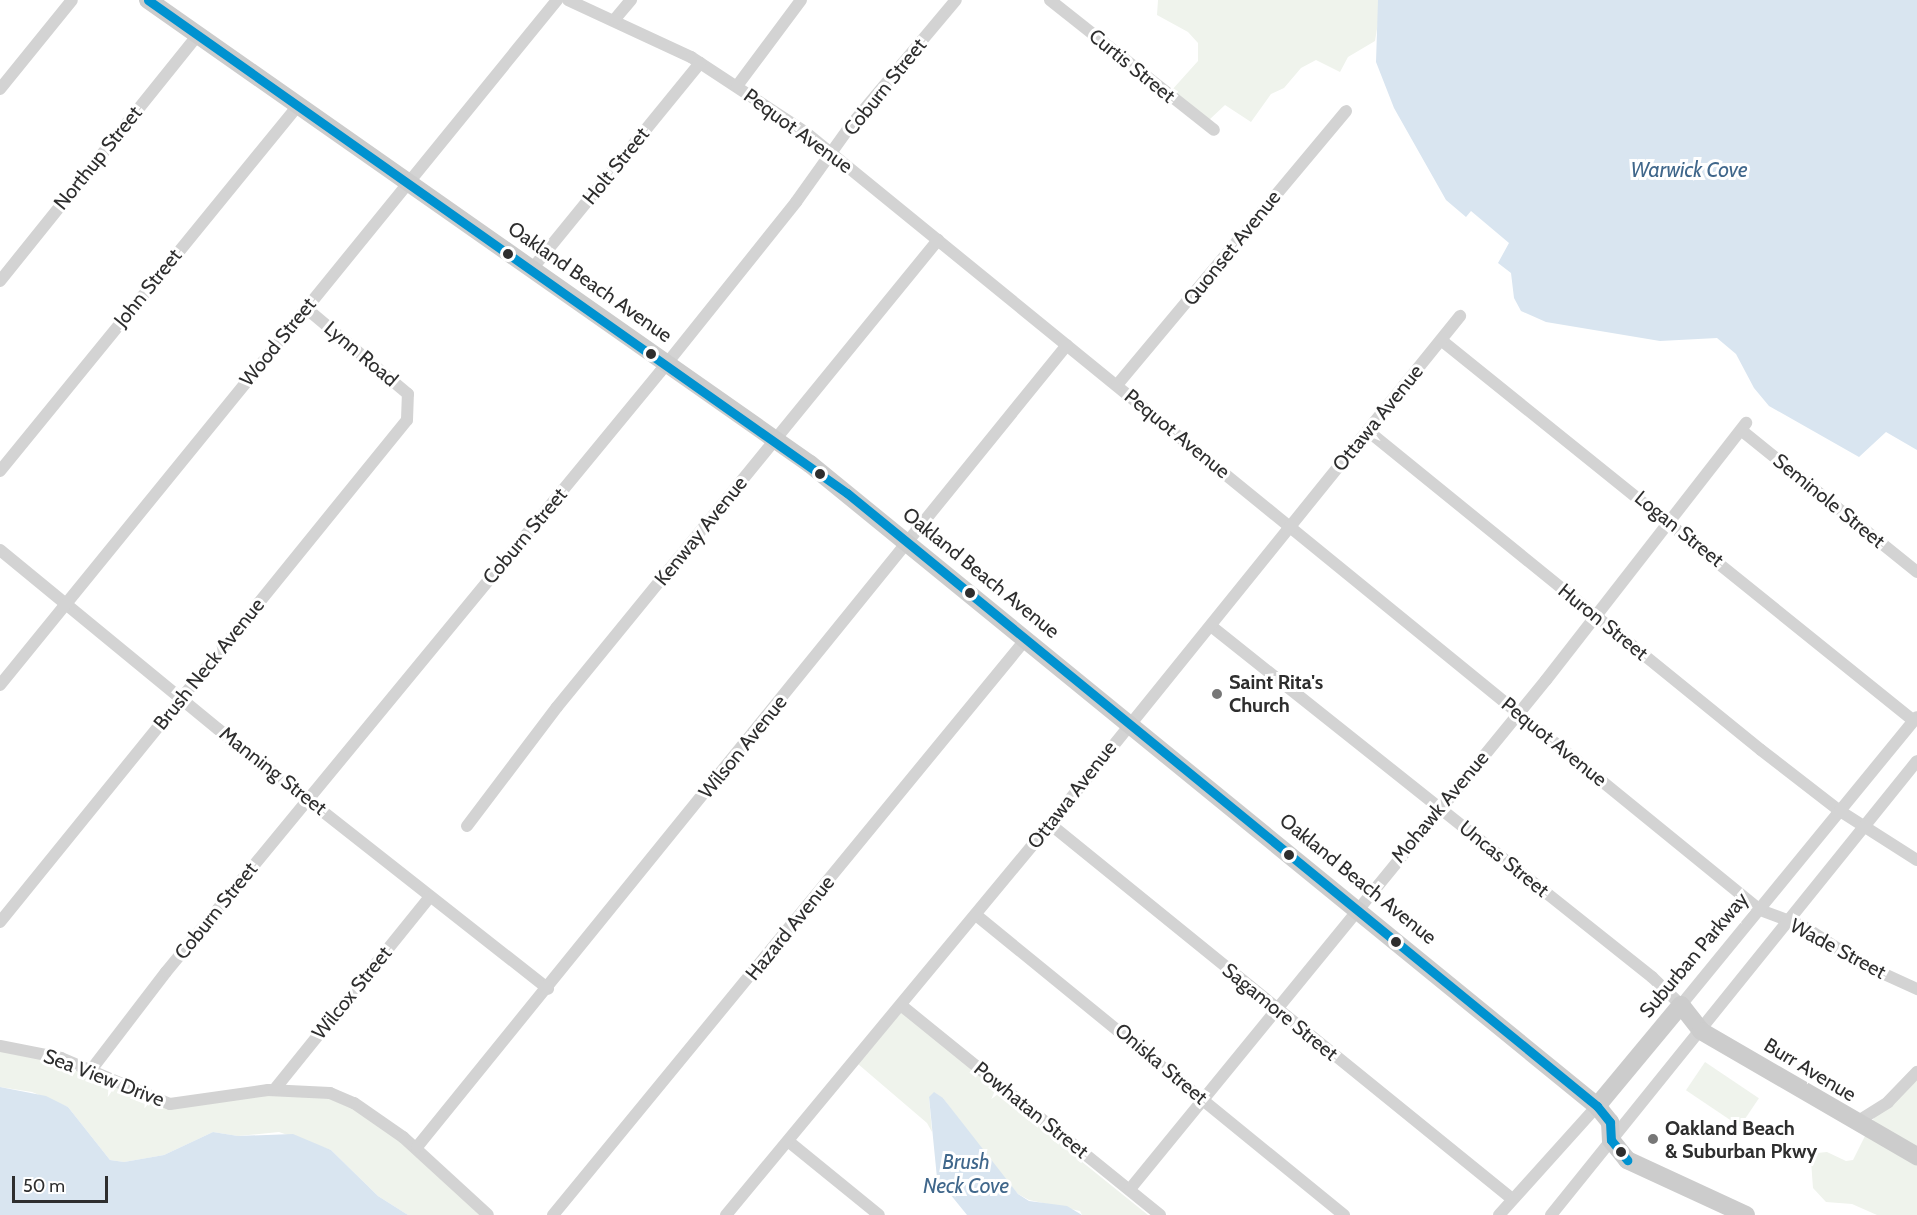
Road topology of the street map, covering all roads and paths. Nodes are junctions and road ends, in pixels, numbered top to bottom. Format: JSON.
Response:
{"nodes":[{"id":1,"x":72,"y":0,"type":"edge"},
{"id":2,"x":148,"y":0,"type":"edge"},
{"id":3,"x":557,"y":0,"type":"edge"},
{"id":4,"x":568,"y":0,"type":"edge"},
{"id":5,"x":631,"y":0,"type":"edge"},
{"id":6,"x":801,"y":0,"type":"edge"},
{"id":7,"x":956,"y":0,"type":"edge"},
{"id":8,"x":1050,"y":0,"type":"edge"},
{"id":9,"x":615,"y":19,"type":"junction"},
{"id":10,"x":197,"y":36,"type":"junction"},
{"id":11,"x":700,"y":63,"type":"junction"},
{"id":12,"x":737,"y":86,"type":"junction"},
{"id":13,"x":0,"y":89,"type":"edge"},
{"id":14,"x":297,"y":106,"type":"junction"},
{"id":15,"x":1346,"y":111,"type":"dead end"},
{"id":16,"x":1214,"y":130,"type":"dead end"},
{"id":17,"x":833,"y":154,"type":"junction"},
{"id":18,"x":407,"y":184,"type":"junction"},
{"id":19,"x":938,"y":240,"type":"junction"},
{"id":20,"x":532,"y":268,"type":"junction"},
{"id":21,"x":0,"y":281,"type":"edge"},
{"id":22,"x":306,"y":308,"type":"junction"},
{"id":23,"x":1460,"y":316,"type":"dead end"},
{"id":24,"x":1441,"y":340,"type":"junction"},
{"id":25,"x":1067,"y":345,"type":"junction"},
{"id":26,"x":666,"y":364,"type":"junction"},
{"id":27,"x":1117,"y":385,"type":"junction"},
{"id":28,"x":410,"y":404,"type":"joint"},
{"id":29,"x":1743,"y":426,"type":"joint"},
{"id":30,"x":1368,"y":431,"type":"junction"},
{"id":31,"x":775,"y":439,"type":"junction"},
{"id":32,"x":0,"y":471,"type":"edge"},
{"id":33,"x":1668,"y":519,"type":"junction"},
{"id":34,"x":1290,"y":527,"type":"junction"},
{"id":35,"x":908,"y":544,"type":"junction"},
{"id":36,"x":0,"y":550,"type":"edge"},
{"id":37,"x":1917,"y":573,"type":"edge"},
{"id":38,"x":66,"y":604,"type":"junction"},
{"id":39,"x":1595,"y":615,"type":"junction"},
{"id":40,"x":1211,"y":626,"type":"junction"},
{"id":41,"x":1026,"y":639,"type":"junction"},
{"id":42,"x":0,"y":685,"type":"edge"},
{"id":43,"x":180,"y":699,"type":"junction"},
{"id":44,"x":1518,"y":713,"type":"junction"},
{"id":45,"x":1916,"y":719,"type":"edge"},
{"id":46,"x":1129,"y":723,"type":"junction"},
{"id":47,"x":1917,"y":761,"type":"edge"},
{"id":48,"x":309,"y":798,"type":"junction"},
{"id":49,"x":1441,"y":808,"type":"junction"},
{"id":50,"x":1840,"y":811,"type":"junction"},
{"id":51,"x":1050,"y":824,"type":"junction"},
{"id":52,"x":468,"y":825,"type":"dead end"},
{"id":53,"x":1864,"y":827,"type":"junction"},
{"id":54,"x":1917,"y":860,"type":"edge"},
{"id":55,"x":430,"y":897,"type":"junction"},
{"id":56,"x":1358,"y":908,"type":"junction"},
{"id":57,"x":1760,"y":910,"type":"junction"},
{"id":58,"x":976,"y":915,"type":"junction"},
{"id":59,"x":1787,"y":921,"type":"junction"},
{"id":60,"x":0,"y":922,"type":"edge"},
{"id":61,"x":548,"y":989,"type":"junction"},
{"id":62,"x":1917,"y":989,"type":"edge"},
{"id":63,"x":1681,"y":1005,"type":"junction"},
{"id":64,"x":902,"y":1006,"type":"junction"},
{"id":65,"x":1275,"y":1008,"type":"junction"},
{"id":66,"x":1701,"y":1031,"type":"junction"},
{"id":67,"x":0,"y":1046,"type":"edge"},
{"id":68,"x":91,"y":1070,"type":"junction"},
{"id":69,"x":1917,"y":1072,"type":"edge"},
{"id":70,"x":274,"y":1090,"type":"junction"},
{"id":71,"x":1202,"y":1099,"type":"junction"},
{"id":72,"x":1597,"y":1106,"type":"junction"},
{"id":73,"x":1855,"y":1123,"type":"junction"},
{"id":74,"x":1611,"y":1140,"type":"junction"},
{"id":75,"x":788,"y":1141,"type":"junction"},
{"id":76,"x":417,"y":1148,"type":"junction"},
{"id":77,"x":1917,"y":1156,"type":"edge"},
{"id":78,"x":1130,"y":1189,"type":"junction"},
{"id":79,"x":1511,"y":1198,"type":"junction"},
{"id":80,"x":488,"y":1215,"type":"edge"},
{"id":81,"x":553,"y":1215,"type":"edge"},
{"id":82,"x":726,"y":1215,"type":"edge"},
{"id":83,"x":879,"y":1215,"type":"edge"},
{"id":84,"x":1160,"y":1215,"type":"edge"},
{"id":85,"x":1344,"y":1215,"type":"edge"},
{"id":86,"x":1499,"y":1215,"type":"edge"},
{"id":87,"x":1551,"y":1215,"type":"edge"},
{"id":88,"x":1746,"y":1215,"type":"edge"}],
"edges":[{"from":1,"to":13,"type":"street"},
{"from":2,"to":10,"type":"street","name":"Oakland Beach Avenue"},
{"from":3,"to":18,"type":"street","name":"Wood Street"},
{"from":4,"to":9,"type":"street","name":"Pequot Avenue"},
{"from":5,"to":9,"type":"street"},
{"from":6,"to":12,"type":"street"},
{"from":7,"to":17,"type":"street","name":"Coburn Street"},
{"from":8,"to":16,"type":"street","name":"Curtis Street"},
{"from":9,"to":11,"type":"street","name":"Pequot Avenue"},
{"from":10,"to":14,"type":"street","name":"Oakland Beach Avenue"},
{"from":10,"to":21,"type":"street","name":"Northup Street"},
{"from":11,"to":12,"type":"street","name":"Pequot Avenue"},
{"from":11,"to":20,"type":"street","name":"Holt Street"},
{"from":12,"to":17,"type":"street","name":"Pequot Avenue"},
{"from":14,"to":18,"type":"street","name":"Oakland Beach Avenue"},
{"from":14,"to":32,"type":"street","name":"John Street"},
{"from":15,"to":27,"type":"street","name":"Quonset Avenue"},
{"from":17,"to":19,"type":"street","name":"Pequot Avenue"},
{"from":17,"to":26,"type":"street","name":"Coburn Street"},
{"from":18,"to":20,"type":"street","name":"Oakland Beach Avenue"},
{"from":18,"to":22,"type":"street","name":"Wood Street"},
{"from":19,"to":25,"type":"street","name":"Pequot Avenue"},
{"from":19,"to":31,"type":"street","name":"Kenway Avenue"},
{"from":20,"to":26,"type":"street","name":"Oakland Beach Avenue"},
{"from":22,"to":28,"type":"street","name":"Lynn Road"},
{"from":22,"to":38,"type":"street","name":"Wood Street"},
{"from":23,"to":24,"type":"street","name":"Ottawa Avenue"},
{"from":24,"to":30,"type":"street","name":"Ottawa Avenue"},
{"from":24,"to":33,"type":"street","name":"Logan Street"},
{"from":25,"to":27,"type":"street","name":"Pequot Avenue"},
{"from":25,"to":35,"type":"street","name":"Wilson Avenue"},
{"from":26,"to":31,"type":"street","name":"Oakland Beach Avenue"},
{"from":26,"to":48,"type":"street","name":"Coburn Street"},
{"from":27,"to":34,"type":"street","name":"Pequot Avenue"},
{"from":28,"to":43,"type":"street","name":"Brush Neck Avenue"},
{"from":29,"to":33,"type":"street","name":"Mohawk Avenue"},
{"from":29,"to":37,"type":"street","name":"Seminole Street"},
{"from":30,"to":34,"type":"street","name":"Ottawa Avenue"},
{"from":30,"to":39,"type":"street","name":"Huron Street"},
{"from":31,"to":35,"type":"street","name":"Oakland Beach Avenue"},
{"from":31,"to":52,"type":"street","name":"Kenway Avenue"},
{"from":33,"to":39,"type":"street","name":"Mohawk Avenue"},
{"from":33,"to":45,"type":"street","name":"Logan Street"},
{"from":34,"to":40,"type":"street","name":"Ottawa Avenue"},
{"from":34,"to":44,"type":"street","name":"Pequot Avenue"},
{"from":35,"to":41,"type":"street","name":"Oakland Beach Avenue"},
{"from":35,"to":61,"type":"street","name":"Wilson Avenue"},
{"from":36,"to":38,"type":"street","name":"Manning Street"},
{"from":38,"to":42,"type":"street","name":"Wood Street"},
{"from":38,"to":43,"type":"street","name":"Manning Street"},
{"from":39,"to":44,"type":"street","name":"Mohawk Avenue"},
{"from":39,"to":50,"type":"street","name":"Huron Street"},
{"from":40,"to":46,"type":"street","name":"Ottawa Avenue"},
{"from":40,"to":49,"type":"street","name":"Uncas Street"},
{"from":41,"to":46,"type":"street","name":"Oakland Beach Avenue"},
{"from":41,"to":81,"type":"street","name":"Hazard Avenue"},
{"from":43,"to":48,"type":"street","name":"Manning Street"},
{"from":43,"to":60,"type":"street","name":"Brush Neck Avenue"},
{"from":44,"to":49,"type":"street","name":"Mohawk Avenue"},
{"from":44,"to":57,"type":"street","name":"Pequot Avenue"},
{"from":45,"to":50,"type":"street","name":"Suburban Parkway"},
{"from":46,"to":51,"type":"street","name":"Ottawa Avenue"},
{"from":46,"to":56,"type":"street","name":"Oakland Beach Avenue"},
{"from":47,"to":53,"type":"street"},
{"from":48,"to":55,"type":"street","name":"Manning Street"},
{"from":48,"to":68,"type":"street","name":"Coburn Street"},
{"from":49,"to":56,"type":"street","name":"Mohawk Avenue"},
{"from":49,"to":63,"type":"street","name":"Uncas Street"},
{"from":50,"to":53,"type":"street","name":"Huron Street"},
{"from":50,"to":57,"type":"street","name":"Suburban Parkway"},
{"from":51,"to":58,"type":"street","name":"Ottawa Avenue"},
{"from":51,"to":65,"type":"street","name":"Sagamore Street"},
{"from":53,"to":54,"type":"street","name":"Huron Street"},
{"from":53,"to":59,"type":"street"},
{"from":55,"to":61,"type":"street","name":"Manning Street"},
{"from":55,"to":70,"type":"street","name":"Wilcox Street"},
{"from":56,"to":65,"type":"street","name":"Mohawk Avenue"},
{"from":56,"to":72,"type":"street","name":"Oakland Beach Avenue"},
{"from":57,"to":59,"type":"street","name":"Wade Street"},
{"from":57,"to":63,"type":"street","name":"Suburban Parkway"},
{"from":58,"to":64,"type":"street","name":"Ottawa Avenue"},
{"from":58,"to":71,"type":"street","name":"Oniska Street"},
{"from":59,"to":62,"type":"street","name":"Wade Street"},
{"from":59,"to":66,"type":"street"},
{"from":61,"to":76,"type":"street","name":"Wilson Avenue"},
{"from":63,"to":66,"type":"street","name":"Burr Avenue"},
{"from":63,"to":72,"type":"street","name":"Suburban Parkway"},
{"from":64,"to":75,"type":"street","name":"Ottawa Avenue"},
{"from":64,"to":78,"type":"street","name":"Powhatan Street"},
{"from":65,"to":71,"type":"street","name":"Mohawk Avenue"},
{"from":65,"to":79,"type":"street","name":"Sagamore Street"},
{"from":66,"to":73,"type":"street","name":"Burr Avenue"},
{"from":66,"to":74,"type":"street"},
{"from":67,"to":68,"type":"street","name":"Sea View Drive"},
{"from":68,"to":70,"type":"street","name":"Sea View Drive"},
{"from":69,"to":73,"type":"street","name":"Burr Avenue"},
{"from":70,"to":76,"type":"street","name":"Sea View Drive"},
{"from":71,"to":78,"type":"street","name":"Mohawk Avenue"},
{"from":71,"to":85,"type":"street","name":"Oniska Street"},
{"from":72,"to":74,"type":"street","name":"Oakland Beach Avenue"},
{"from":72,"to":79,"type":"street","name":"Suburban Parkway"},
{"from":73,"to":77,"type":"street"},
{"from":74,"to":87,"type":"street"},
{"from":74,"to":88,"type":"street","name":"Oakland Beach Avenue"},
{"from":75,"to":82,"type":"street","name":"Ottawa Avenue"},
{"from":75,"to":83,"type":"street"},
{"from":76,"to":80,"type":"street","name":"Sea View Drive"},
{"from":78,"to":84,"type":"street","name":"Powhatan Street"},
{"from":79,"to":86,"type":"street","name":"Suburban Parkway"}]}
